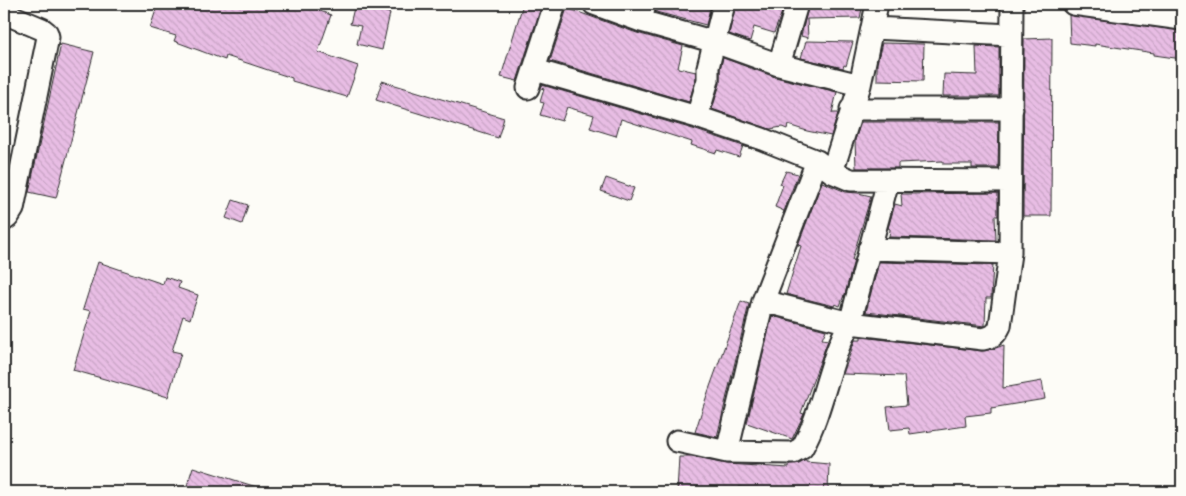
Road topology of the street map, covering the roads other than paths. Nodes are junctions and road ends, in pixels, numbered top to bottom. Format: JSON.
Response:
{"nodes":[{"id":1,"x":555,"y":4,"type":"edge"},
{"id":2,"x":594,"y":4,"type":"edge"},
{"id":3,"x":724,"y":4,"type":"edge"},
{"id":4,"x":797,"y":4,"type":"edge"},
{"id":5,"x":877,"y":4,"type":"edge"},
{"id":6,"x":1012,"y":4,"type":"edge"},
{"id":7,"x":1073,"y":4,"type":"edge"},
{"id":8,"x":1147,"y":9,"type":"edge"},
{"id":9,"x":643,"y":12,"type":"edge"},
{"id":10,"x":4,"y":13,"type":"edge"},
{"id":11,"x":1182,"y":19,"type":"edge"},
{"id":12,"x":873,"y":28,"type":"junction"},
{"id":13,"x":1011,"y":36,"type":"junction"},
{"id":14,"x":715,"y":42,"type":"junction"},
{"id":15,"x":779,"y":65,"type":"junction"},
{"id":16,"x":860,"y":85,"type":"junction"},
{"id":17,"x":1012,"y":109,"type":"junction"},
{"id":18,"x":851,"y":110,"type":"junction"},
{"id":19,"x":697,"y":117,"type":"junction"},
{"id":20,"x":825,"y":167,"type":"junction"},
{"id":21,"x":888,"y":181,"type":"junction"},
{"id":22,"x":1010,"y":181,"type":"junction"},
{"id":23,"x":4,"y":220,"type":"edge"},
{"id":24,"x":869,"y":249,"type":"junction"},
{"id":25,"x":1010,"y":253,"type":"junction"},
{"id":26,"x":763,"y":301,"type":"junction"},
{"id":27,"x":850,"y":323,"type":"junction"},
{"id":28,"x":678,"y":441,"type":"dead end"},
{"id":29,"x":727,"y":452,"type":"junction"}],
"edges":[{"from":1,"to":19,"type":"street"},
{"from":2,"to":9,"type":"street"},
{"from":3,"to":14,"type":"street"},
{"from":4,"to":15,"type":"street"},
{"from":5,"to":12,"type":"street"},
{"from":6,"to":13,"type":"street"},
{"from":7,"to":8,"type":"street"},
{"from":8,"to":11,"type":"street"},
{"from":9,"to":14,"type":"street"},
{"from":10,"to":23,"type":"street"},
{"from":12,"to":13,"type":"street"},
{"from":12,"to":16,"type":"street"},
{"from":13,"to":17,"type":"street"},
{"from":14,"to":15,"type":"street"},
{"from":14,"to":19,"type":"street"},
{"from":15,"to":16,"type":"street"},
{"from":16,"to":18,"type":"street"},
{"from":17,"to":18,"type":"street"},
{"from":17,"to":22,"type":"street"},
{"from":18,"to":20,"type":"street"},
{"from":19,"to":20,"type":"street"},
{"from":20,"to":21,"type":"street"},
{"from":20,"to":26,"type":"street"},
{"from":21,"to":22,"type":"street"},
{"from":21,"to":24,"type":"street"},
{"from":22,"to":25,"type":"street"},
{"from":24,"to":25,"type":"street"},
{"from":24,"to":27,"type":"street"},
{"from":25,"to":27,"type":"street"},
{"from":26,"to":27,"type":"street"},
{"from":26,"to":29,"type":"street"},
{"from":27,"to":29,"type":"street"},
{"from":28,"to":29,"type":"street"}]}
